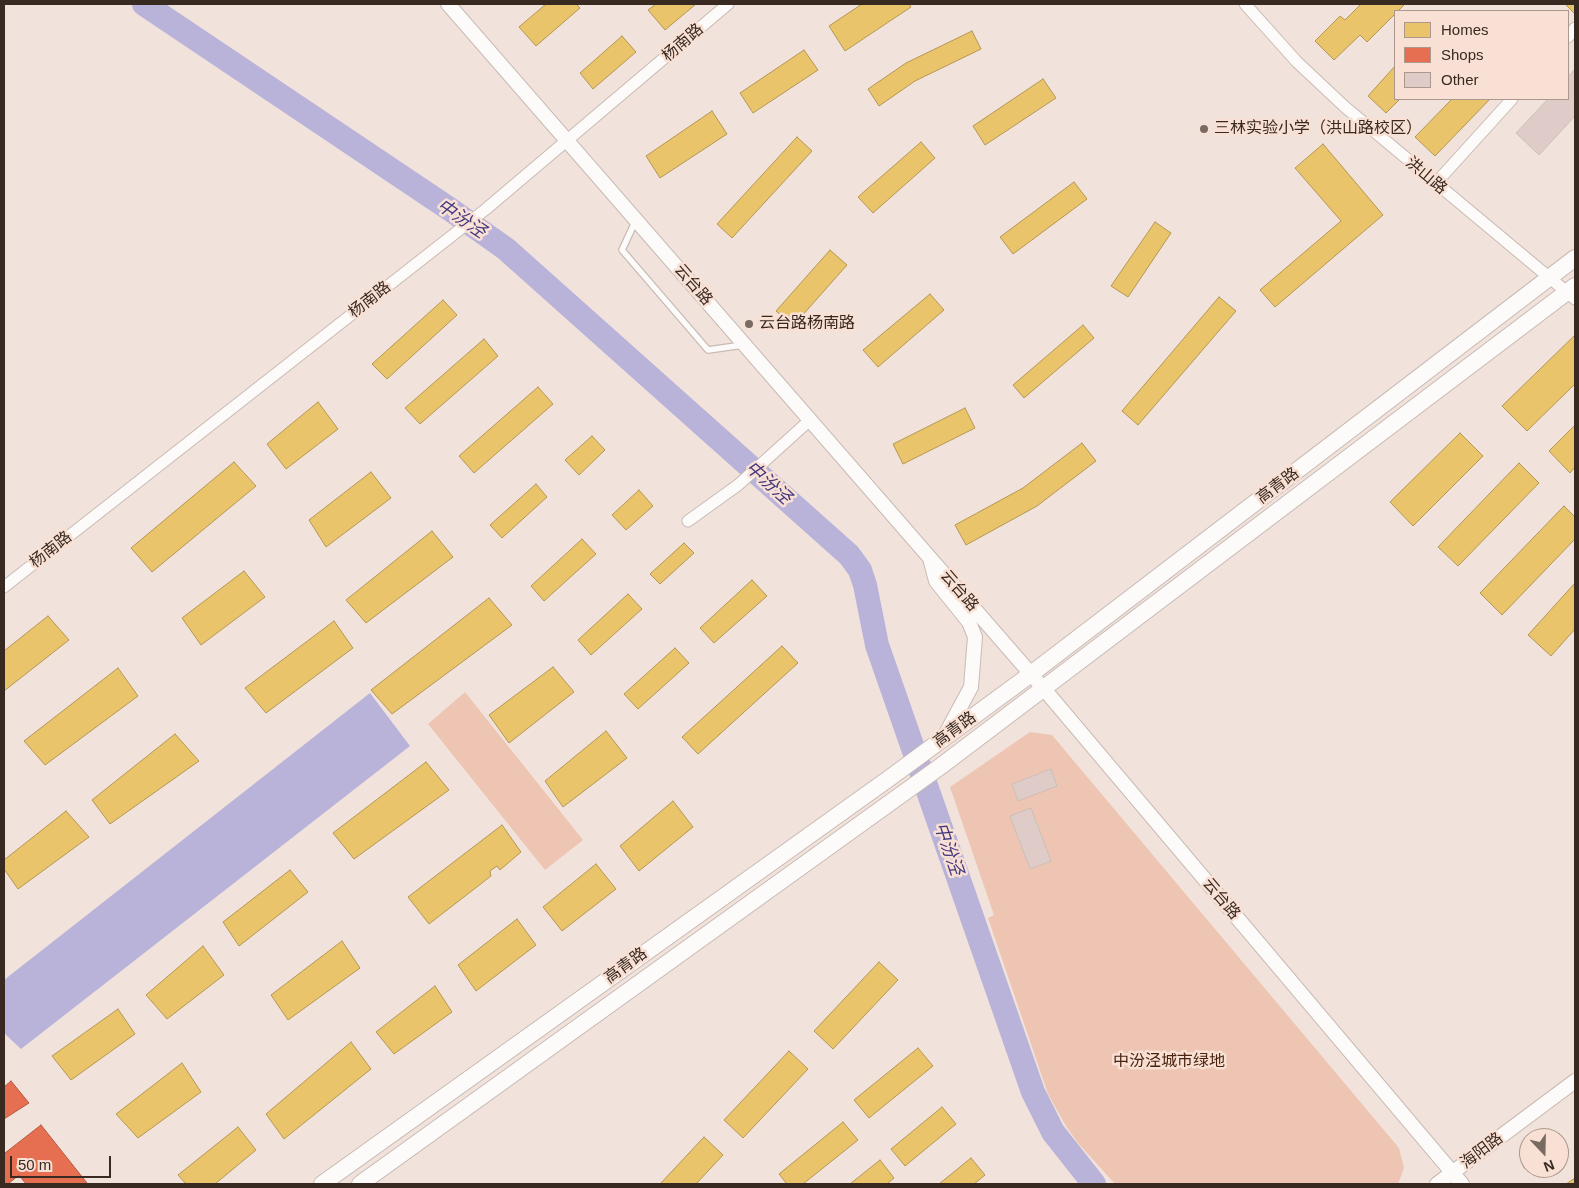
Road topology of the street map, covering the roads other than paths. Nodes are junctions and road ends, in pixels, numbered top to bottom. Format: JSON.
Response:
{"nodes":[{"id":1,"x":448,"y":4,"type":"edge"},
{"id":2,"x":728,"y":4,"type":"edge"},
{"id":3,"x":1245,"y":4,"type":"edge"},
{"id":4,"x":1511,"y":100,"type":"edge"},
{"id":5,"x":568,"y":141,"type":"junction"},
{"id":6,"x":1435,"y":184,"type":"junction"},
{"id":7,"x":636,"y":220,"type":"junction"},
{"id":8,"x":1575,"y":258,"type":"edge"},
{"id":9,"x":1551,"y":278,"type":"junction"},
{"id":10,"x":1573,"y":292,"type":"edge"},
{"id":11,"x":745,"y":345,"type":"junction"},
{"id":12,"x":810,"y":420,"type":"junction"},
{"id":13,"x":688,"y":521,"type":"dead end"},
{"id":14,"x":930,"y":558,"type":"junction"},
{"id":15,"x":4,"y":588,"type":"edge"},
{"id":16,"x":1031,"y":674,"type":"junction"},
{"id":17,"x":1044,"y":689,"type":"junction"},
{"id":18,"x":938,"y":742,"type":"junction"},
{"id":19,"x":1575,"y":1081,"type":"edge"},
{"id":20,"x":1452,"y":1173,"type":"junction"},
{"id":21,"x":322,"y":1184,"type":"edge"},
{"id":22,"x":360,"y":1184,"type":"edge"},
{"id":23,"x":1437,"y":1184,"type":"edge"},
{"id":24,"x":1462,"y":1184,"type":"edge"}],
"edges":[{"from":1,"to":5,"type":"street","name":"云台路"},
{"from":2,"to":5,"type":"street","name":"杨南路"},
{"from":3,"to":6,"type":"street","name":"洪山路"},
{"from":4,"to":6,"type":"street"},
{"from":5,"to":7,"type":"street","name":"云台路"},
{"from":5,"to":15,"type":"street","name":"杨南路"},
{"from":6,"to":9,"type":"street","name":"洪山路"},
{"from":7,"to":11,"type":"street","name":"云台路"},
{"from":7,"to":11,"type":"lane"},
{"from":8,"to":9,"type":"main road","name":"高青路"},
{"from":9,"to":10,"type":"street","name":"洪山路"},
{"from":9,"to":16,"type":"main road","name":"高青路"},
{"from":10,"to":17,"type":"main road","name":"高青路"},
{"from":11,"to":12,"type":"street","name":"云台路"},
{"from":12,"to":13,"type":"street"},
{"from":12,"to":14,"type":"street","name":"云台路"},
{"from":14,"to":16,"type":"street","name":"云台路"},
{"from":14,"to":18,"type":"street"},
{"from":16,"to":17,"type":"street","name":"云台路"},
{"from":16,"to":18,"type":"main road","name":"高青路"},
{"from":17,"to":20,"type":"street","name":"云台路"},
{"from":17,"to":22,"type":"main road","name":"高青路"},
{"from":18,"to":21,"type":"main road","name":"高青路"},
{"from":19,"to":20,"type":"street","name":"海阳路"},
{"from":20,"to":23,"type":"street","name":"海阳路"},
{"from":20,"to":24,"type":"street","name":"云台路"}]}
